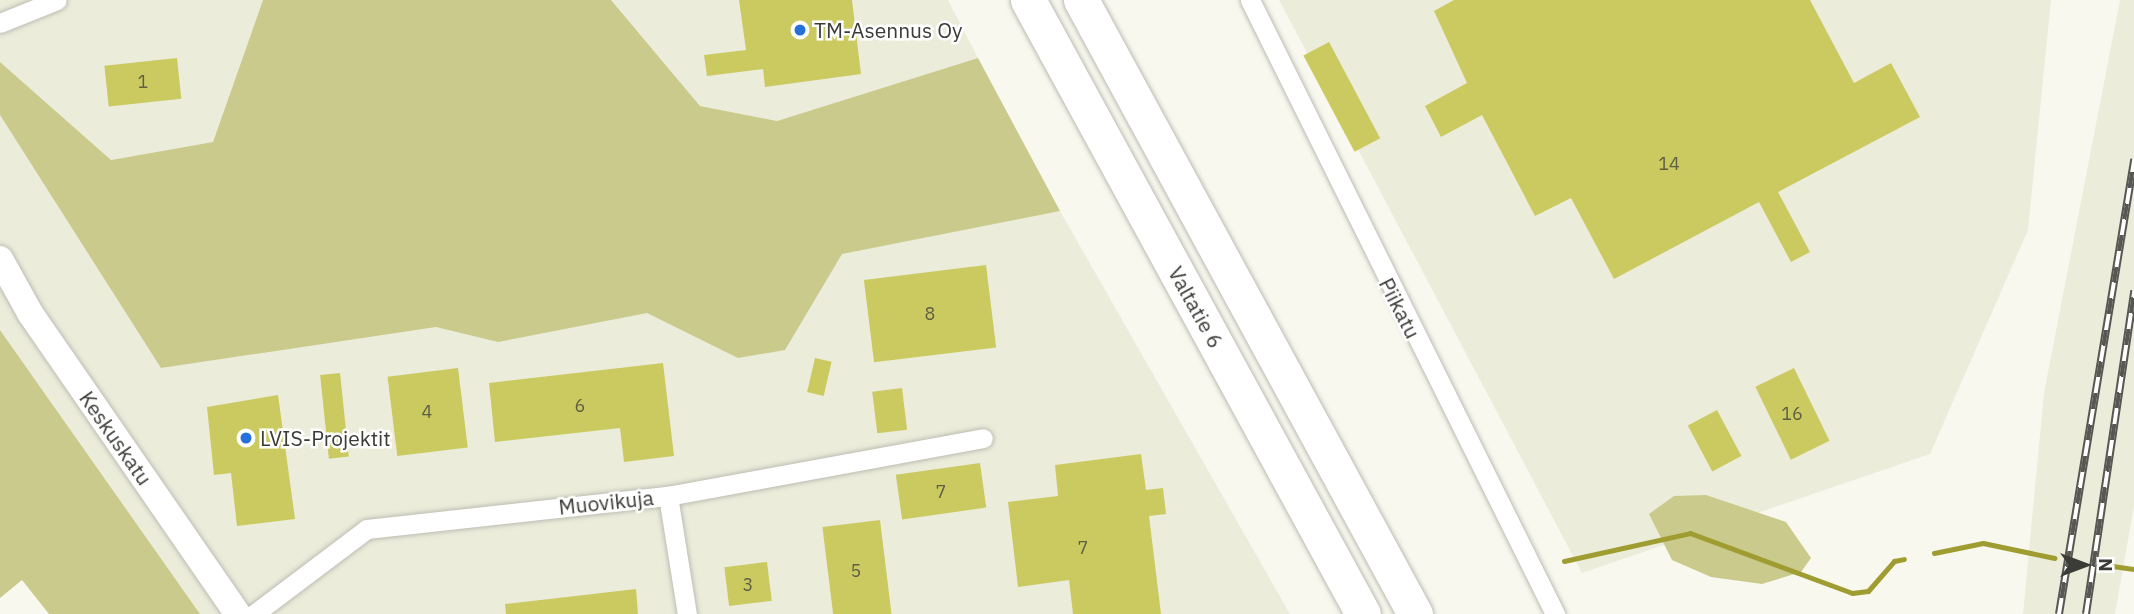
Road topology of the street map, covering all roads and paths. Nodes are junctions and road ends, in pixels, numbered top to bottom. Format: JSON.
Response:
{"nodes":[{"id":1,"x":57,"y":0,"type":"edge"},
{"id":2,"x":1028,"y":0,"type":"edge"},
{"id":3,"x":1081,"y":0,"type":"edge"},
{"id":4,"x":1250,"y":0,"type":"edge"},
{"id":5,"x":0,"y":23,"type":"edge"},
{"id":6,"x":0,"y":259,"type":"edge"},
{"id":7,"x":983,"y":438,"type":"dead end"},
{"id":8,"x":668,"y":496,"type":"junction"},
{"id":9,"x":238,"y":614,"type":"edge"},
{"id":10,"x":254,"y":614,"type":"edge"},
{"id":11,"x":687,"y":614,"type":"edge"},
{"id":12,"x":1363,"y":614,"type":"edge"},
{"id":13,"x":1415,"y":614,"type":"edge"},
{"id":14,"x":1555,"y":614,"type":"edge"}],
"edges":[{"from":1,"to":5,"type":"street"},
{"from":2,"to":12,"type":"highway","name":"Valtatie 6"},
{"from":3,"to":13,"type":"highway"},
{"from":4,"to":14,"type":"street","name":"Piikatu"},
{"from":6,"to":9,"type":"main road","name":"Keskuskatu"},
{"from":7,"to":8,"type":"street","name":"Muovikuja"},
{"from":8,"to":10,"type":"street","name":"Muovikuja"},
{"from":8,"to":11,"type":"street"}]}
